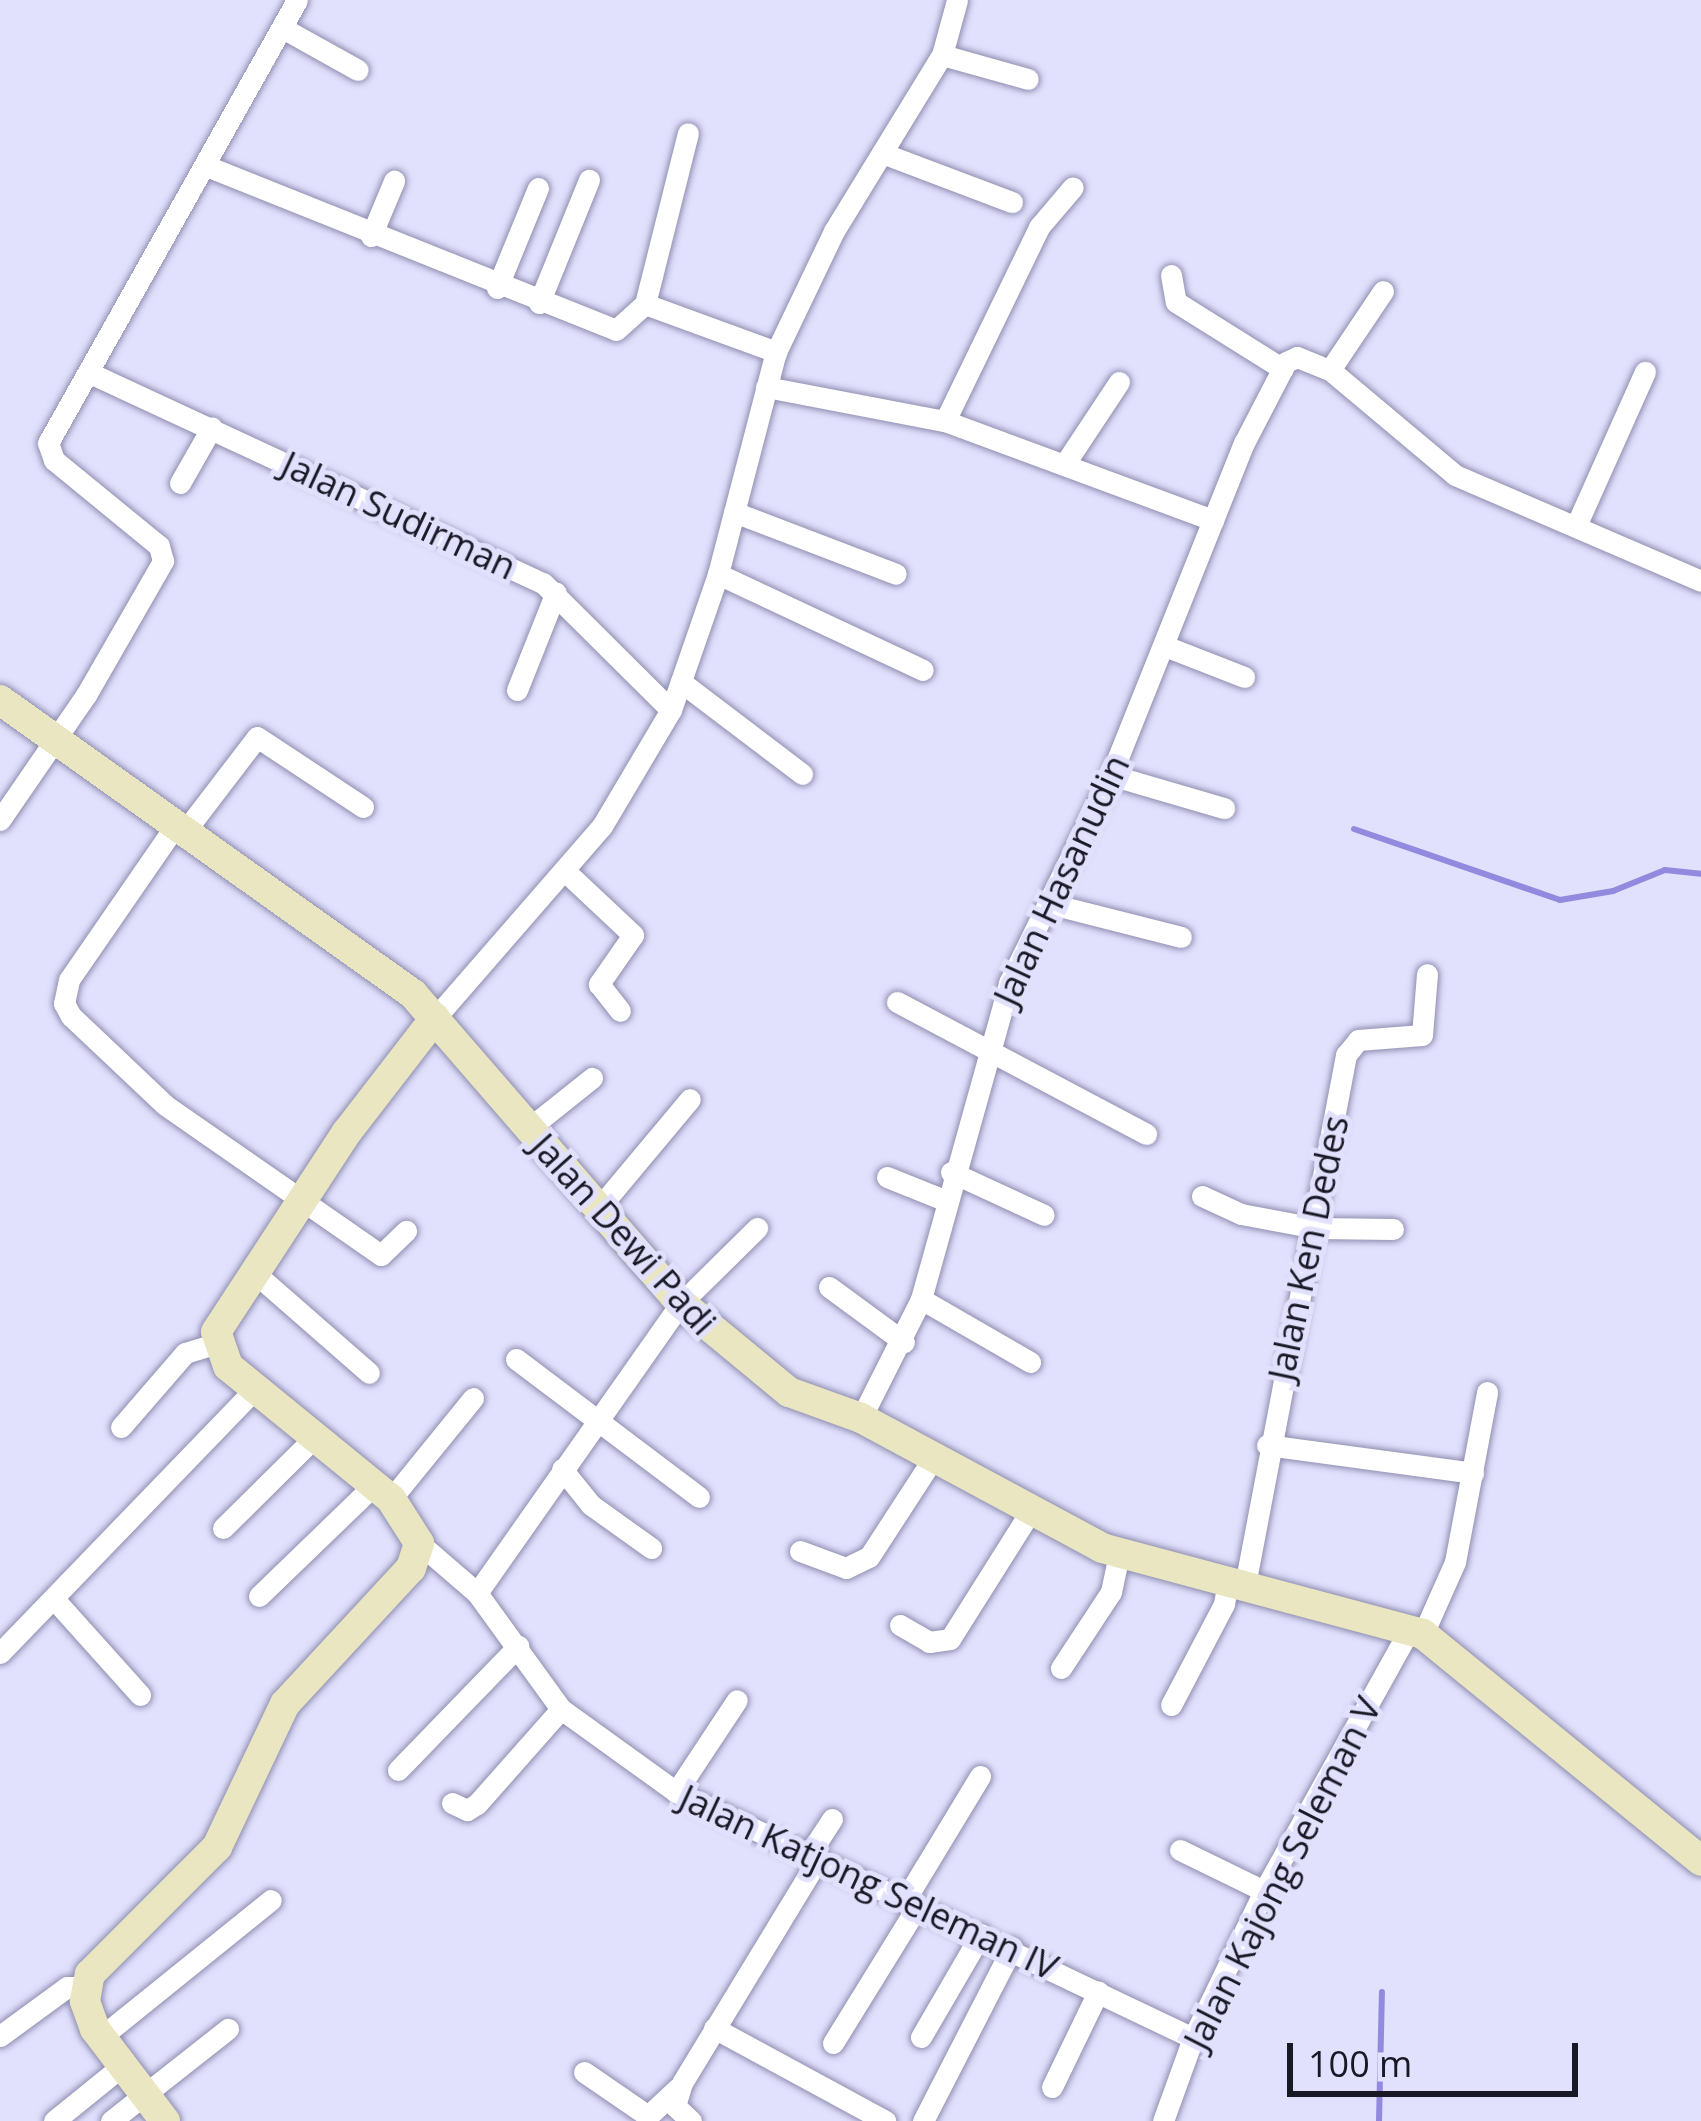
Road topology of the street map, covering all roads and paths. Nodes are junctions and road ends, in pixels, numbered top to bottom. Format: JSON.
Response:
{"nodes":[{"id":1,"x":297,"y":0,"type":"edge"},
{"id":2,"x":957,"y":0,"type":"edge"},
{"id":3,"x":286,"y":30,"type":"junction"},
{"id":4,"x":942,"y":55,"type":"junction"},
{"id":5,"x":358,"y":70,"type":"dead end"},
{"id":6,"x":1028,"y":79,"type":"dead end"},
{"id":7,"x":688,"y":133,"type":"dead end"},
{"id":8,"x":882,"y":153,"type":"junction"},
{"id":9,"x":209,"y":167,"type":"junction"},
{"id":10,"x":394,"y":181,"type":"dead end"},
{"id":11,"x":589,"y":181,"type":"dead end"},
{"id":12,"x":1073,"y":187,"type":"dead end"},
{"id":13,"x":538,"y":188,"type":"dead end"},
{"id":14,"x":1012,"y":202,"type":"dead end"},
{"id":15,"x":371,"y":236,"type":"junction"},
{"id":16,"x":1171,"y":274,"type":"dead end"},
{"id":17,"x":497,"y":288,"type":"junction"},
{"id":18,"x":1383,"y":291,"type":"dead end"},
{"id":19,"x":538,"y":303,"type":"junction"},
{"id":20,"x":645,"y":304,"type":"junction"},
{"id":21,"x":776,"y":352,"type":"junction"},
{"id":22,"x":1290,"y":363,"type":"junction"},
{"id":23,"x":1330,"y":370,"type":"junction"},
{"id":24,"x":1645,"y":372,"type":"dead end"},
{"id":25,"x":92,"y":374,"type":"junction"},
{"id":26,"x":1119,"y":382,"type":"dead end"},
{"id":27,"x":766,"y":387,"type":"junction"},
{"id":28,"x":945,"y":421,"type":"junction"},
{"id":29,"x":212,"y":427,"type":"junction"},
{"id":30,"x":1066,"y":462,"type":"junction"},
{"id":31,"x":180,"y":483,"type":"dead end"},
{"id":32,"x":734,"y":512,"type":"junction"},
{"id":33,"x":1213,"y":520,"type":"junction"},
{"id":34,"x":1576,"y":526,"type":"junction"},
{"id":35,"x":718,"y":574,"type":"junction"},
{"id":36,"x":896,"y":574,"type":"dead end"},
{"id":37,"x":1701,"y":581,"type":"edge"},
{"id":38,"x":556,"y":592,"type":"junction"},
{"id":39,"x":1165,"y":646,"type":"junction"},
{"id":40,"x":923,"y":670,"type":"dead end"},
{"id":41,"x":1244,"y":677,"type":"dead end"},
{"id":42,"x":681,"y":682,"type":"junction"},
{"id":43,"x":517,"y":690,"type":"dead end"},
{"id":44,"x":670,"y":710,"type":"junction"},
{"id":45,"x":4,"y":712,"type":"edge"},
{"id":46,"x":55,"y":741,"type":"junction"},
{"id":47,"x":802,"y":774,"type":"dead end"},
{"id":48,"x":1111,"y":775,"type":"junction"},
{"id":49,"x":363,"y":807,"type":"dead end"},
{"id":50,"x":1224,"y":808,"type":"dead end"},
{"id":51,"x":0,"y":820,"type":"edge"},
{"id":52,"x":177,"y":832,"type":"junction"},
{"id":53,"x":566,"y":872,"type":"junction"},
{"id":54,"x":1052,"y":904,"type":"junction"},
{"id":55,"x":1181,"y":937,"type":"dead end"},
{"id":56,"x":1427,"y":974,"type":"dead end"},
{"id":57,"x":897,"y":1002,"type":"dead end"},
{"id":58,"x":620,"y":1011,"type":"dead end"},
{"id":59,"x":435,"y":1018,"type":"junction"},
{"id":60,"x":986,"y":1046,"type":"junction"},
{"id":61,"x":592,"y":1078,"type":"dead end"},
{"id":62,"x":690,"y":1099,"type":"dead end"},
{"id":63,"x":528,"y":1130,"type":"junction"},
{"id":64,"x":1146,"y":1134,"type":"dead end"},
{"id":65,"x":951,"y":1172,"type":"junction"},
{"id":66,"x":887,"y":1177,"type":"dead end"},
{"id":67,"x":1202,"y":1196,"type":"dead end"},
{"id":68,"x":944,"y":1200,"type":"junction"},
{"id":69,"x":304,"y":1203,"type":"junction"},
{"id":70,"x":598,"y":1210,"type":"junction"},
{"id":71,"x":1044,"y":1215,"type":"dead end"},
{"id":72,"x":757,"y":1228,"type":"dead end"},
{"id":73,"x":1316,"y":1228,"type":"junction"},
{"id":74,"x":1393,"y":1229,"type":"dead end"},
{"id":75,"x":406,"y":1231,"type":"dead end"},
{"id":76,"x":256,"y":1274,"type":"junction"},
{"id":77,"x":829,"y":1286,"type":"dead end"},
{"id":78,"x":921,"y":1298,"type":"junction"},
{"id":79,"x":681,"y":1303,"type":"junction"},
{"id":80,"x":904,"y":1342,"type":"junction"},
{"id":81,"x":214,"y":1344,"type":"junction"},
{"id":82,"x":516,"y":1359,"type":"dead end"},
{"id":83,"x":1030,"y":1362,"type":"dead end"},
{"id":84,"x":369,"y":1373,"type":"dead end"},
{"id":85,"x":256,"y":1388,"type":"junction"},
{"id":86,"x":1487,"y":1392,"type":"dead end"},
{"id":87,"x":473,"y":1398,"type":"dead end"},
{"id":88,"x":861,"y":1418,"type":"junction"},
{"id":89,"x":595,"y":1420,"type":"junction"},
{"id":90,"x":121,"y":1427,"type":"dead end"},
{"id":91,"x":317,"y":1435,"type":"junction"},
{"id":92,"x":1267,"y":1445,"type":"junction"},
{"id":93,"x":934,"y":1457,"type":"junction"},
{"id":94,"x":562,"y":1469,"type":"junction"},
{"id":95,"x":1473,"y":1473,"type":"junction"},
{"id":96,"x":383,"y":1492,"type":"junction"},
{"id":97,"x":699,"y":1497,"type":"dead end"},
{"id":98,"x":1030,"y":1512,"type":"junction"},
{"id":99,"x":223,"y":1528,"type":"dead end"},
{"id":100,"x":419,"y":1543,"type":"junction"},
{"id":101,"x":651,"y":1548,"type":"dead end"},
{"id":102,"x":800,"y":1551,"type":"dead end"},
{"id":103,"x":1119,"y":1553,"type":"junction"},
{"id":104,"x":1236,"y":1583,"type":"junction"},
{"id":105,"x":477,"y":1593,"type":"junction"},
{"id":106,"x":260,"y":1596,"type":"dead end"},
{"id":107,"x":54,"y":1599,"type":"junction"},
{"id":108,"x":900,"y":1625,"type":"dead end"},
{"id":109,"x":1416,"y":1631,"type":"junction"},
{"id":110,"x":518,"y":1646,"type":"junction"},
{"id":111,"x":0,"y":1653,"type":"edge"},
{"id":112,"x":1061,"y":1668,"type":"dead end"},
{"id":113,"x":140,"y":1695,"type":"dead end"},
{"id":114,"x":737,"y":1700,"type":"dead end"},
{"id":115,"x":1171,"y":1705,"type":"dead end"},
{"id":116,"x":561,"y":1709,"type":"junction"},
{"id":117,"x":398,"y":1770,"type":"dead end"},
{"id":118,"x":980,"y":1776,"type":"dead end"},
{"id":119,"x":676,"y":1792,"type":"junction"},
{"id":120,"x":452,"y":1803,"type":"dead end"},
{"id":121,"x":832,"y":1819,"type":"dead end"},
{"id":122,"x":1180,"y":1850,"type":"dead end"},
{"id":123,"x":813,"y":1857,"type":"junction"},
{"id":124,"x":1701,"y":1861,"type":"edge"},
{"id":125,"x":1264,"y":1891,"type":"junction"},
{"id":126,"x":271,"y":1900,"type":"dead end"},
{"id":127,"x":911,"y":1903,"type":"junction"},
{"id":128,"x":981,"y":1934,"type":"junction"},
{"id":129,"x":1012,"y":1948,"type":"junction"},
{"id":130,"x":86,"y":1987,"type":"junction"},
{"id":131,"x":1098,"y":1992,"type":"junction"},
{"id":132,"x":714,"y":2028,"type":"junction"},
{"id":133,"x":228,"y":2029,"type":"dead end"},
{"id":134,"x":0,"y":2036,"type":"edge"},
{"id":135,"x":100,"y":2037,"type":"junction"},
{"id":136,"x":920,"y":2037,"type":"dead end"},
{"id":137,"x":1193,"y":2038,"type":"junction"},
{"id":138,"x":832,"y":2043,"type":"dead end"},
{"id":139,"x":122,"y":2066,"type":"junction"},
{"id":140,"x":584,"y":2072,"type":"dead end"},
{"id":141,"x":682,"y":2083,"type":"junction"},
{"id":142,"x":1052,"y":2087,"type":"dead end"},
{"id":143,"x":145,"y":2095,"type":"junction"},
{"id":144,"x":54,"y":2121,"type":"edge"},
{"id":145,"x":111,"y":2121,"type":"edge"},
{"id":146,"x":165,"y":2121,"type":"edge"},
{"id":147,"x":692,"y":2121,"type":"edge"},
{"id":148,"x":885,"y":2121,"type":"edge"},
{"id":149,"x":923,"y":2121,"type":"edge"},
{"id":150,"x":1163,"y":2121,"type":"edge"}],
"edges":[{"from":1,"to":3,"type":"street"},
{"from":2,"to":4,"type":"street"},
{"from":3,"to":5,"type":"street"},
{"from":3,"to":9,"type":"street"},
{"from":4,"to":6,"type":"street"},
{"from":4,"to":8,"type":"street"},
{"from":7,"to":20,"type":"street"},
{"from":8,"to":14,"type":"street"},
{"from":8,"to":21,"type":"street"},
{"from":9,"to":15,"type":"street"},
{"from":9,"to":25,"type":"street"},
{"from":10,"to":15,"type":"street"},
{"from":11,"to":19,"type":"street"},
{"from":12,"to":28,"type":"street"},
{"from":13,"to":17,"type":"street"},
{"from":15,"to":17,"type":"street"},
{"from":16,"to":22,"type":"street"},
{"from":17,"to":19,"type":"street"},
{"from":18,"to":23,"type":"street"},
{"from":19,"to":20,"type":"street"},
{"from":20,"to":21,"type":"street"},
{"from":21,"to":27,"type":"street"},
{"from":22,"to":23,"type":"street"},
{"from":22,"to":33,"type":"street","name":"Jalan Hasanudin"},
{"from":23,"to":34,"type":"street"},
{"from":24,"to":34,"type":"street"},
{"from":25,"to":29,"type":"street","name":"Jalan Sudirman"},
{"from":25,"to":46,"type":"street"},
{"from":26,"to":30,"type":"street"},
{"from":27,"to":28,"type":"street"},
{"from":27,"to":32,"type":"street"},
{"from":28,"to":30,"type":"street"},
{"from":29,"to":31,"type":"street"},
{"from":29,"to":38,"type":"street","name":"Jalan Sudirman"},
{"from":30,"to":33,"type":"street"},
{"from":32,"to":35,"type":"street"},
{"from":32,"to":36,"type":"street"},
{"from":33,"to":39,"type":"street","name":"Jalan Hasanudin"},
{"from":34,"to":37,"type":"street"},
{"from":35,"to":40,"type":"street"},
{"from":35,"to":42,"type":"street"},
{"from":38,"to":43,"type":"street"},
{"from":38,"to":44,"type":"street","name":"Jalan Sudirman"},
{"from":39,"to":41,"type":"street"},
{"from":39,"to":48,"type":"street","name":"Jalan Hasanudin"},
{"from":42,"to":44,"type":"street"},
{"from":42,"to":47,"type":"street"},
{"from":44,"to":53,"type":"street"},
{"from":45,"to":46,"type":"street","name":"Jalan Dewi Padi"},
{"from":46,"to":51,"type":"street"},
{"from":46,"to":52,"type":"street","name":"Jalan Dewi Padi"},
{"from":48,"to":50,"type":"street"},
{"from":48,"to":54,"type":"street","name":"Jalan Hasanudin"},
{"from":49,"to":52,"type":"street"},
{"from":52,"to":59,"type":"street","name":"Jalan Dewi Padi"},
{"from":52,"to":69,"type":"street"},
{"from":53,"to":58,"type":"street"},
{"from":53,"to":59,"type":"street"},
{"from":54,"to":55,"type":"street"},
{"from":54,"to":60,"type":"street","name":"Jalan Hasanudin"},
{"from":56,"to":73,"type":"street","name":"Jalan Ken Dedes"},
{"from":57,"to":60,"type":"street"},
{"from":59,"to":63,"type":"street","name":"Jalan Dewi Padi"},
{"from":59,"to":69,"type":"street"},
{"from":60,"to":64,"type":"street"},
{"from":60,"to":65,"type":"street","name":"Jalan Hasanudin"},
{"from":61,"to":63,"type":"street"},
{"from":62,"to":70,"type":"street"},
{"from":63,"to":70,"type":"street","name":"Jalan Dewi Padi"},
{"from":65,"to":68,"type":"street","name":"Jalan Hasanudin"},
{"from":65,"to":71,"type":"street"},
{"from":66,"to":68,"type":"street"},
{"from":67,"to":73,"type":"street"},
{"from":68,"to":78,"type":"street","name":"Jalan Hasanudin"},
{"from":69,"to":75,"type":"street"},
{"from":69,"to":76,"type":"street"},
{"from":70,"to":79,"type":"street","name":"Jalan Dewi Padi"},
{"from":72,"to":79,"type":"street"},
{"from":73,"to":74,"type":"street"},
{"from":73,"to":92,"type":"street","name":"Jalan Ken Dedes"},
{"from":76,"to":81,"type":"street"},
{"from":76,"to":84,"type":"street"},
{"from":77,"to":80,"type":"street"},
{"from":78,"to":80,"type":"street","name":"Jalan Hasanudin"},
{"from":78,"to":83,"type":"street"},
{"from":79,"to":88,"type":"street","name":"Jalan Dewi Padi"},
{"from":79,"to":89,"type":"street"},
{"from":80,"to":88,"type":"street","name":"Jalan Hasanudin"},
{"from":81,"to":85,"type":"street"},
{"from":81,"to":90,"type":"street"},
{"from":82,"to":89,"type":"street"},
{"from":85,"to":91,"type":"street"},
{"from":85,"to":107,"type":"street"},
{"from":86,"to":95,"type":"street","name":"Jalan Kajong Seleman V"},
{"from":87,"to":96,"type":"street"},
{"from":88,"to":93,"type":"street","name":"Jalan Dewi Padi"},
{"from":89,"to":94,"type":"street"},
{"from":89,"to":97,"type":"street"},
{"from":91,"to":96,"type":"street"},
{"from":91,"to":99,"type":"street"},
{"from":92,"to":95,"type":"street"},
{"from":92,"to":104,"type":"street","name":"Jalan Ken Dedes"},
{"from":93,"to":98,"type":"street","name":"Jalan Dewi Padi"},
{"from":93,"to":102,"type":"street"},
{"from":94,"to":101,"type":"street"},
{"from":94,"to":105,"type":"street"},
{"from":95,"to":109,"type":"street","name":"Jalan Kajong Seleman V"},
{"from":96,"to":100,"type":"street"},
{"from":96,"to":106,"type":"street"},
{"from":98,"to":103,"type":"street","name":"Jalan Dewi Padi"},
{"from":98,"to":108,"type":"street"},
{"from":100,"to":105,"type":"street","name":"Jalan Katjong Seleman IV"},
{"from":100,"to":130,"type":"street"},
{"from":103,"to":104,"type":"street","name":"Jalan Dewi Padi"},
{"from":103,"to":112,"type":"street"},
{"from":104,"to":109,"type":"street","name":"Jalan Dewi Padi"},
{"from":104,"to":115,"type":"street","name":"Jalan Ken Dedes"},
{"from":105,"to":110,"type":"street","name":"Jalan Katjong Seleman IV"},
{"from":107,"to":111,"type":"street"},
{"from":107,"to":113,"type":"street"},
{"from":109,"to":124,"type":"street"},
{"from":109,"to":125,"type":"street","name":"Jalan Kajong Seleman V"},
{"from":110,"to":116,"type":"street","name":"Jalan Katjong Seleman IV"},
{"from":110,"to":117,"type":"street"},
{"from":114,"to":119,"type":"street"},
{"from":116,"to":119,"type":"street","name":"Jalan Katjong Seleman IV"},
{"from":116,"to":120,"type":"street"},
{"from":118,"to":127,"type":"street"},
{"from":119,"to":123,"type":"street","name":"Jalan Katjong Seleman IV"},
{"from":121,"to":123,"type":"street"},
{"from":122,"to":125,"type":"street"},
{"from":123,"to":127,"type":"street","name":"Jalan Katjong Seleman IV"},
{"from":123,"to":132,"type":"street"},
{"from":125,"to":137,"type":"street","name":"Jalan Kajong Seleman V"},
{"from":126,"to":135,"type":"street"},
{"from":127,"to":128,"type":"street","name":"Jalan Katjong Seleman IV"},
{"from":127,"to":138,"type":"street"},
{"from":128,"to":129,"type":"street","name":"Jalan Katjong Seleman IV"},
{"from":128,"to":136,"type":"street"},
{"from":129,"to":131,"type":"street","name":"Jalan Katjong Seleman IV"},
{"from":129,"to":149,"type":"street"},
{"from":130,"to":134,"type":"street"},
{"from":130,"to":135,"type":"street"},
{"from":131,"to":137,"type":"street","name":"Jalan Katjong Seleman IV"},
{"from":131,"to":142,"type":"street"},
{"from":132,"to":141,"type":"street"},
{"from":132,"to":148,"type":"street"},
{"from":133,"to":143,"type":"street"},
{"from":135,"to":139,"type":"street"},
{"from":137,"to":150,"type":"street","name":"Jalan Kajong Seleman V"},
{"from":139,"to":143,"type":"street"},
{"from":139,"to":144,"type":"street"},
{"from":140,"to":141,"type":"street"},
{"from":141,"to":147,"type":"street"},
{"from":143,"to":145,"type":"street"},
{"from":143,"to":146,"type":"street"}]}
